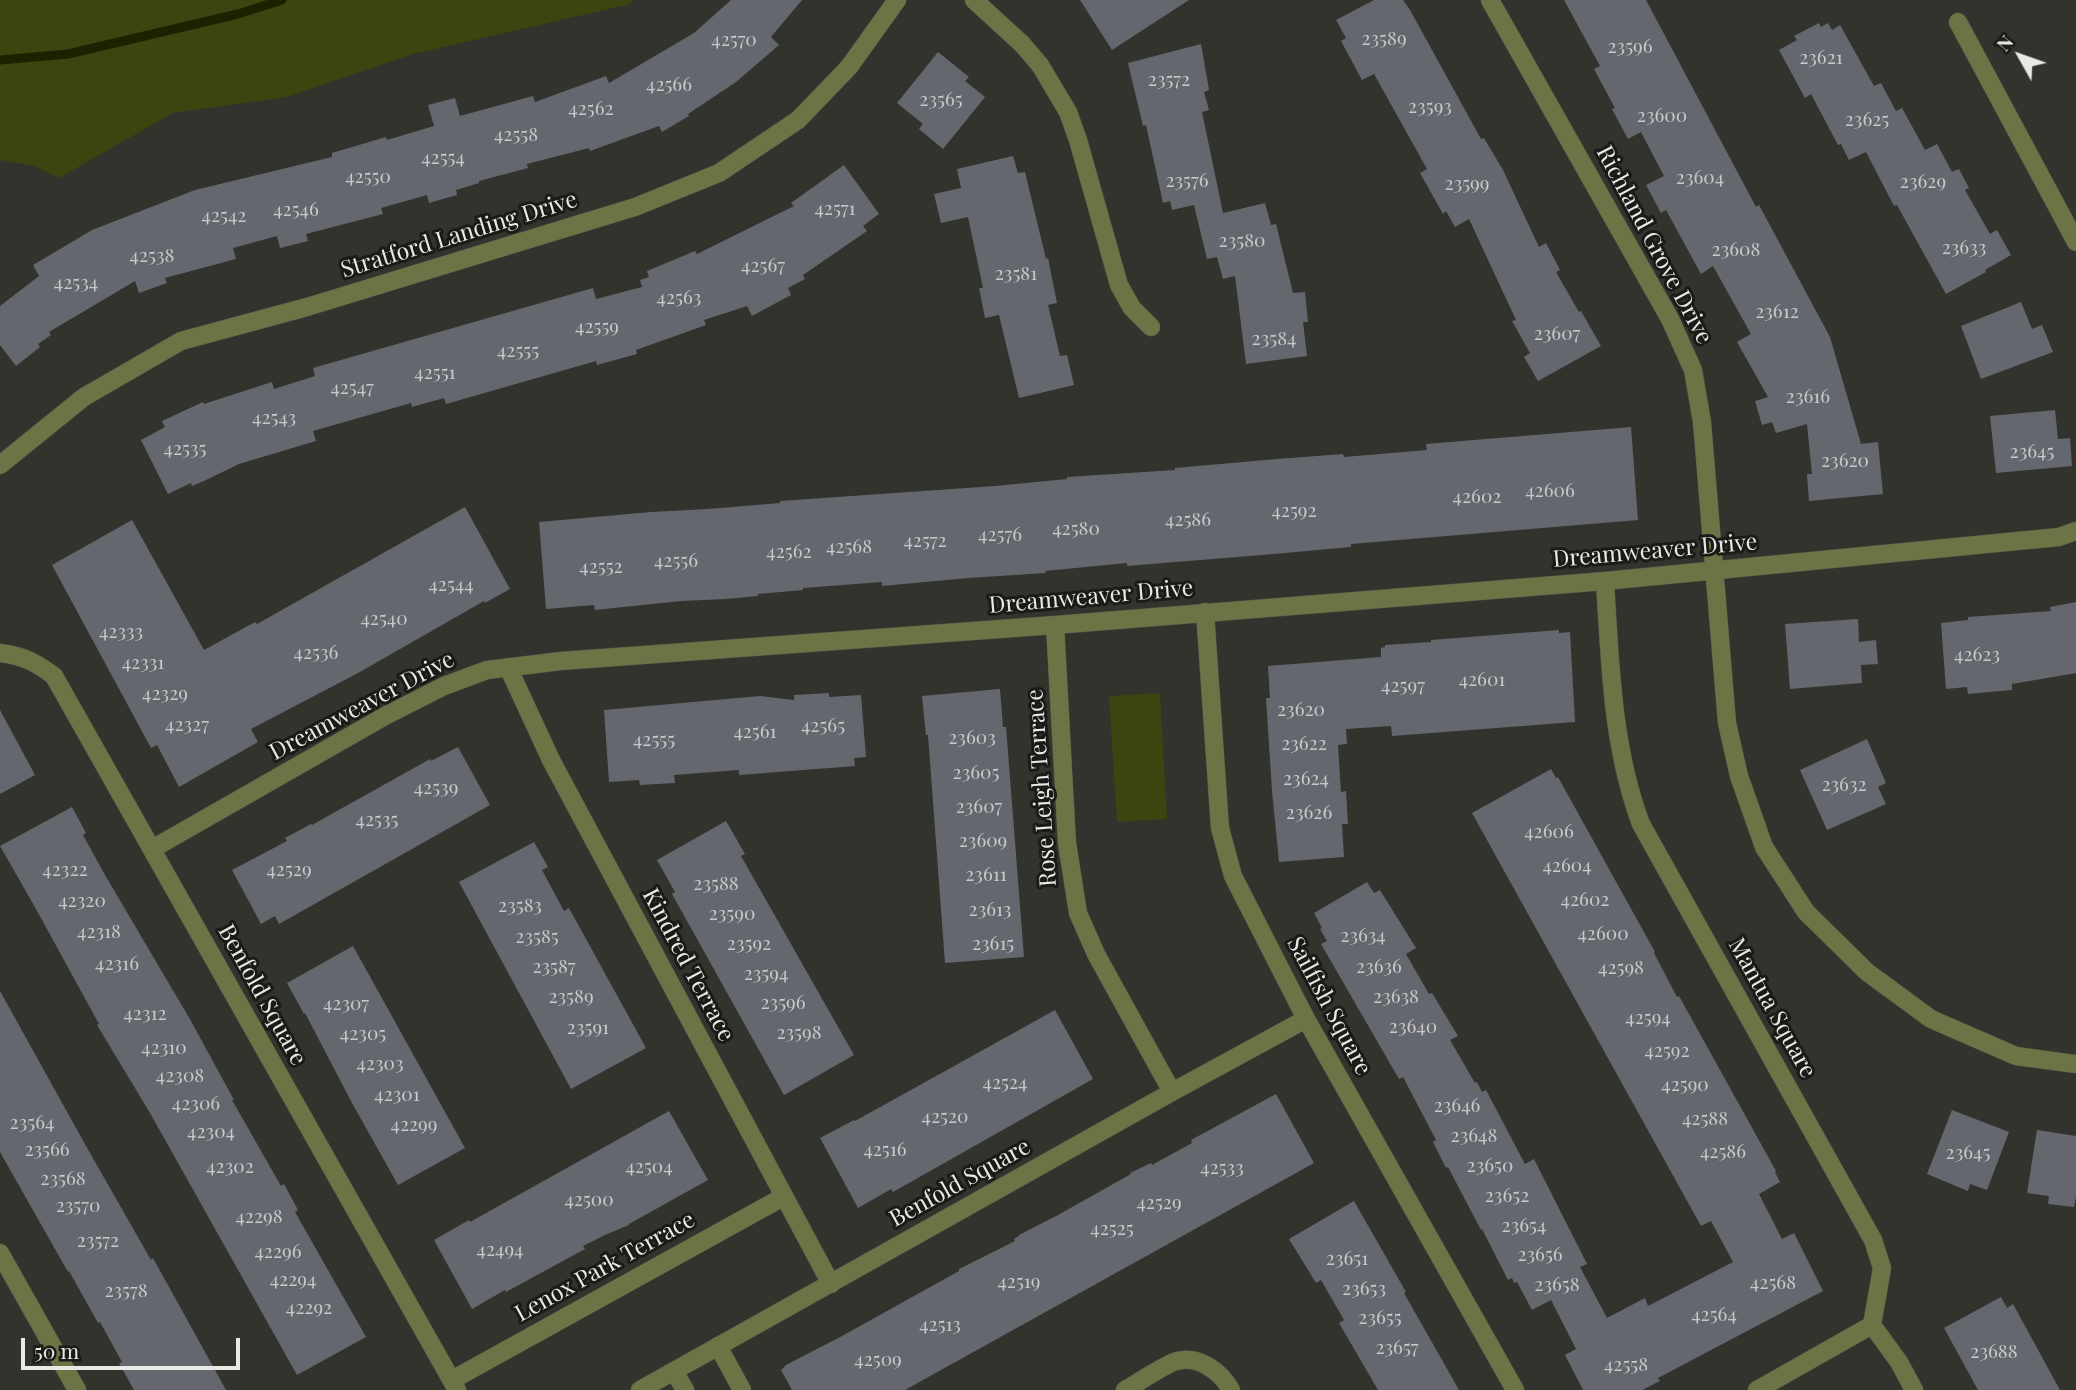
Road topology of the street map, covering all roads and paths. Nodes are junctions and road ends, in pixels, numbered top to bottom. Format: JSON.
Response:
{"nodes":[{"id":1,"x":897,"y":0,"type":"edge"},
{"id":2,"x":974,"y":0,"type":"edge"},
{"id":3,"x":1490,"y":0,"type":"edge"},
{"id":4,"x":1958,"y":22,"type":"dead end"},
{"id":5,"x":2076,"y":242,"type":"edge"},
{"id":6,"x":1151,"y":327,"type":"dead end"},
{"id":7,"x":0,"y":465,"type":"edge"},
{"id":8,"x":2076,"y":531,"type":"edge"},
{"id":9,"x":1713,"y":570,"type":"junction"},
{"id":10,"x":1605,"y":581,"type":"junction"},
{"id":11,"x":1205,"y":612,"type":"junction"},
{"id":12,"x":1055,"y":625,"type":"junction"},
{"id":13,"x":0,"y":653,"type":"edge"},
{"id":14,"x":508,"y":667,"type":"junction"},
{"id":15,"x":152,"y":849,"type":"junction"},
{"id":16,"x":1306,"y":1020,"type":"junction"},
{"id":17,"x":2076,"y":1064,"type":"edge"},
{"id":18,"x":1172,"y":1092,"type":"junction"},
{"id":19,"x":783,"y":1196,"type":"junction"},
{"id":20,"x":0,"y":1253,"type":"edge"},
{"id":21,"x":831,"y":1284,"type":"junction"},
{"id":22,"x":1872,"y":1325,"type":"junction"},
{"id":23,"x":718,"y":1346,"type":"junction"},
{"id":24,"x":674,"y":1371,"type":"junction"},
{"id":25,"x":454,"y":1385,"type":"edge"},
{"id":26,"x":77,"y":1390,"type":"edge"},
{"id":27,"x":640,"y":1390,"type":"edge"},
{"id":28,"x":685,"y":1390,"type":"edge"},
{"id":29,"x":742,"y":1390,"type":"edge"},
{"id":30,"x":1125,"y":1390,"type":"edge"},
{"id":31,"x":1231,"y":1390,"type":"edge"},
{"id":32,"x":1516,"y":1390,"type":"edge"},
{"id":33,"x":1757,"y":1390,"type":"edge"},
{"id":34,"x":1914,"y":1390,"type":"edge"}],
"edges":[{"from":1,"to":7,"type":"street","name":"Stratford Landing Drive"},
{"from":2,"to":6,"type":"street"},
{"from":3,"to":9,"type":"street","name":"Richland Grove Drive"},
{"from":4,"to":5,"type":"street"},
{"from":8,"to":9,"type":"street","name":"Dreamweaver Drive"},
{"from":9,"to":10,"type":"street","name":"Dreamweaver Drive"},
{"from":9,"to":17,"type":"street","name":"Richland Grove Drive"},
{"from":10,"to":11,"type":"street","name":"Dreamweaver Drive"},
{"from":10,"to":22,"type":"street","name":"Mantua Square"},
{"from":11,"to":12,"type":"street","name":"Dreamweaver Drive"},
{"from":11,"to":16,"type":"street","name":"Sailfish Square"},
{"from":12,"to":14,"type":"street","name":"Dreamweaver Drive"},
{"from":12,"to":18,"type":"street","name":"Rose Leigh Terrace"},
{"from":13,"to":15,"type":"street","name":"Benfold Square"},
{"from":14,"to":15,"type":"street","name":"Dreamweaver Drive"},
{"from":14,"to":19,"type":"street","name":"Kindred Terrace"},
{"from":15,"to":25,"type":"street","name":"Benfold Square"},
{"from":16,"to":18,"type":"street","name":"Benfold Square"},
{"from":16,"to":32,"type":"street","name":"Sailfish Square"},
{"from":18,"to":21,"type":"street","name":"Benfold Square"},
{"from":19,"to":21,"type":"street","name":"Kindred Terrace"},
{"from":19,"to":25,"type":"street","name":"Lenox Park Terrace"},
{"from":20,"to":26,"type":"street"},
{"from":21,"to":23,"type":"street","name":"Benfold Square"},
{"from":22,"to":33,"type":"street"},
{"from":22,"to":34,"type":"street"},
{"from":23,"to":24,"type":"street","name":"Benfold Square"},
{"from":23,"to":29,"type":"street"},
{"from":24,"to":27,"type":"street","name":"Benfold Square"},
{"from":24,"to":28,"type":"street"},
{"from":30,"to":31,"type":"street"}]}
